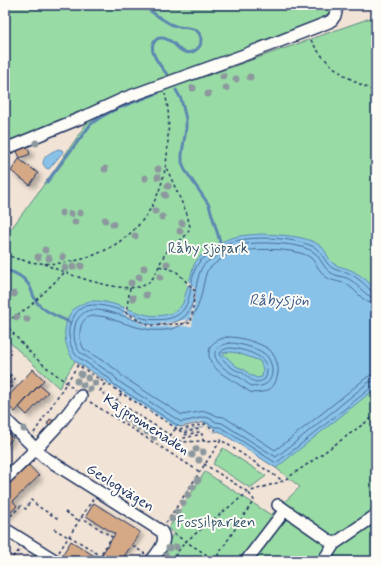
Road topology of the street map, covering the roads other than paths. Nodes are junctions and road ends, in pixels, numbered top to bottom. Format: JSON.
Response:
{"nodes":[{"id":1,"x":336,"y":5,"type":"edge"},
{"id":2,"x":5,"y":148,"type":"edge"},
{"id":3,"x":81,"y":396,"type":"road end"},
{"id":4,"x":5,"y":420,"type":"edge"},
{"id":5,"x":32,"y":445,"type":"junction"},
{"id":6,"x":5,"y":479,"type":"edge"},
{"id":7,"x":376,"y":515,"type":"edge"},
{"id":8,"x":5,"y":529,"type":"edge"},
{"id":9,"x":334,"y":544,"type":"junction"},
{"id":10,"x":148,"y":557,"type":"edge"},
{"id":11,"x":55,"y":560,"type":"edge"},
{"id":12,"x":246,"y":561,"type":"edge"},
{"id":13,"x":323,"y":561,"type":"edge"}],
"edges":[{"from":1,"to":2,"type":"street"},
{"from":3,"to":5,"type":"street"},
{"from":4,"to":5,"type":"street","name":"Geologvägen"},
{"from":5,"to":6,"type":"street"},
{"from":5,"to":10,"type":"street","name":"Geologvägen"},
{"from":7,"to":9,"type":"street"},
{"from":8,"to":11,"type":"street"},
{"from":9,"to":12,"type":"street"},
{"from":9,"to":13,"type":"street"}]}
